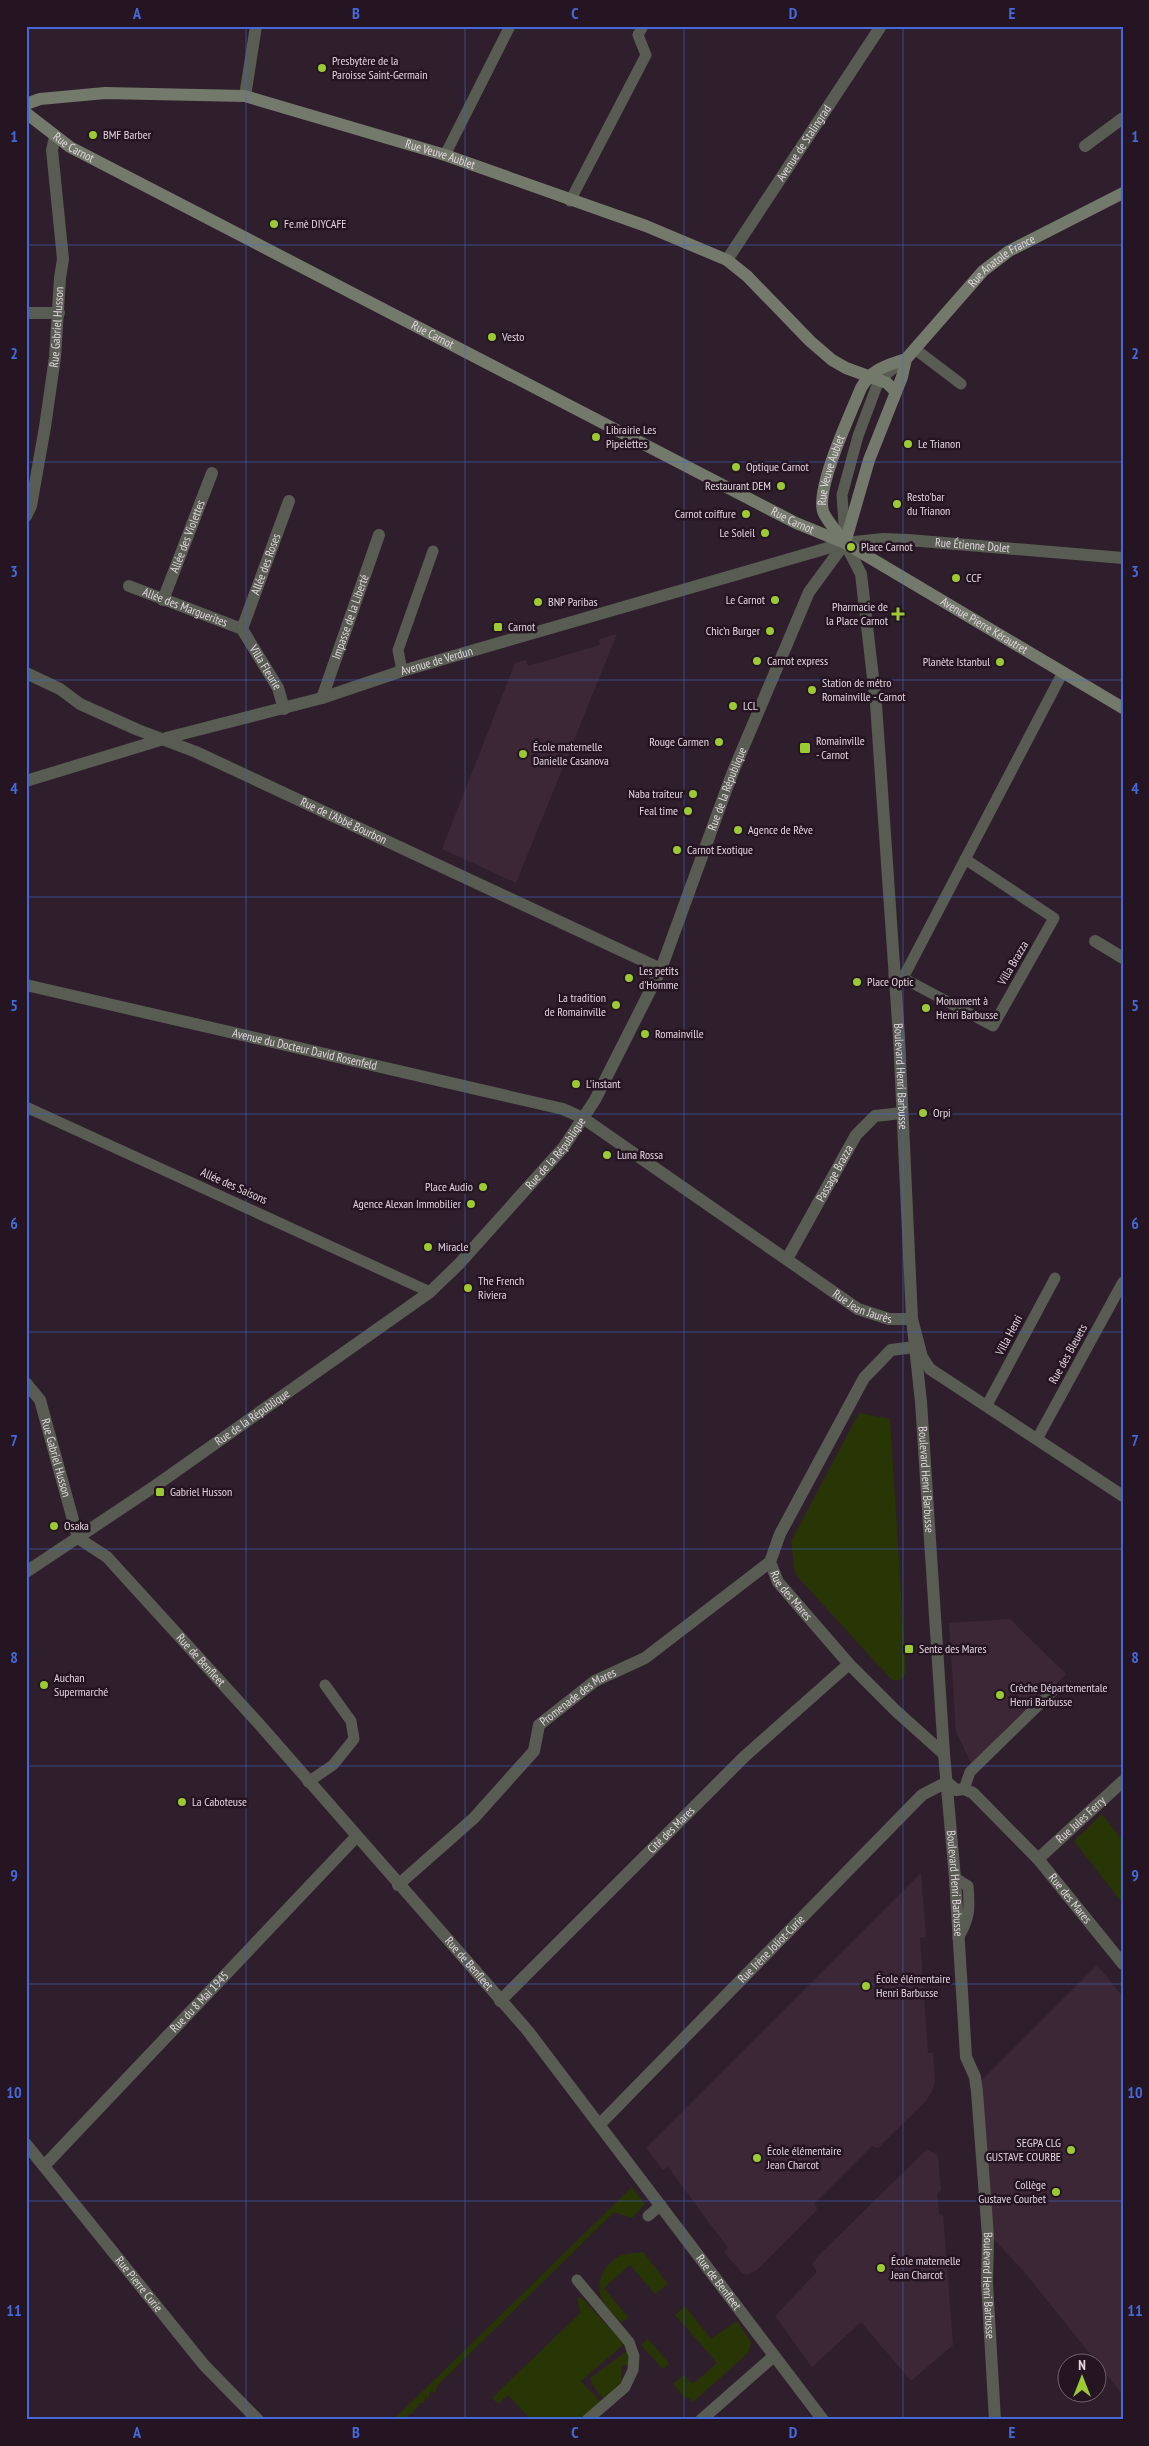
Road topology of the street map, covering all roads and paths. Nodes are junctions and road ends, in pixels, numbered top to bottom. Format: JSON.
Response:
{"nodes":[{"id":1,"x":256,"y":26,"type":"edge"},
{"id":2,"x":510,"y":26,"type":"edge"},
{"id":3,"x":643,"y":26,"type":"edge"},
{"id":4,"x":882,"y":26,"type":"edge"},
{"id":5,"x":245,"y":96,"type":"junction"},
{"id":6,"x":26,"y":104,"type":"edge"},
{"id":7,"x":26,"y":113,"type":"edge"},
{"id":8,"x":1123,"y":118,"type":"edge"},
{"id":9,"x":55,"y":137,"type":"junction"},
{"id":10,"x":1085,"y":146,"type":"dead end"},
{"id":11,"x":445,"y":155,"type":"junction"},
{"id":12,"x":1123,"y":193,"type":"edge"},
{"id":13,"x":570,"y":201,"type":"junction"},
{"id":14,"x":727,"y":260,"type":"junction"},
{"id":15,"x":26,"y":313,"type":"edge"},
{"id":16,"x":59,"y":314,"type":"junction"},
{"id":17,"x":915,"y":349,"type":"junction"},
{"id":18,"x":906,"y":359,"type":"junction"},
{"id":19,"x":873,"y":378,"type":"junction"},
{"id":20,"x":961,"y":384,"type":"dead end"},
{"id":21,"x":895,"y":391,"type":"junction"},
{"id":22,"x":212,"y":473,"type":"dead end"},
{"id":23,"x":289,"y":500,"type":"dead end"},
{"id":24,"x":26,"y":516,"type":"edge"},
{"id":25,"x":379,"y":535,"type":"dead end"},
{"id":26,"x":846,"y":543,"type":"junction"},
{"id":27,"x":433,"y":551,"type":"dead end"},
{"id":28,"x":1123,"y":558,"type":"edge"},
{"id":29,"x":129,"y":586,"type":"dead end"},
{"id":30,"x":163,"y":600,"type":"junction"},
{"id":31,"x":242,"y":629,"type":"junction"},
{"id":32,"x":402,"y":671,"type":"junction"},
{"id":33,"x":1063,"y":672,"type":"junction"},
{"id":34,"x":26,"y":673,"type":"edge"},
{"id":35,"x":322,"y":698,"type":"junction"},
{"id":36,"x":284,"y":708,"type":"junction"},
{"id":37,"x":1123,"y":708,"type":"edge"},
{"id":38,"x":165,"y":739,"type":"junction"},
{"id":39,"x":26,"y":781,"type":"edge"},
{"id":40,"x":965,"y":859,"type":"junction"},
{"id":41,"x":1095,"y":941,"type":"dead end"},
{"id":42,"x":1123,"y":958,"type":"edge"},
{"id":43,"x":661,"y":969,"type":"junction"},
{"id":44,"x":899,"y":976,"type":"junction"},
{"id":45,"x":26,"y":985,"type":"edge"},
{"id":46,"x":26,"y":1107,"type":"edge"},
{"id":47,"x":902,"y":1113,"type":"junction"},
{"id":48,"x":583,"y":1118,"type":"junction"},
{"id":49,"x":787,"y":1259,"type":"junction"},
{"id":50,"x":1055,"y":1278,"type":"dead end"},
{"id":51,"x":1123,"y":1282,"type":"edge"},
{"id":52,"x":430,"y":1292,"type":"junction"},
{"id":53,"x":912,"y":1319,"type":"junction"},
{"id":54,"x":915,"y":1347,"type":"junction"},
{"id":55,"x":26,"y":1383,"type":"edge"},
{"id":56,"x":986,"y":1405,"type":"junction"},
{"id":57,"x":1037,"y":1439,"type":"junction"},
{"id":58,"x":1123,"y":1496,"type":"edge"},
{"id":59,"x":78,"y":1538,"type":"junction"},
{"id":60,"x":770,"y":1562,"type":"junction"},
{"id":61,"x":26,"y":1572,"type":"edge"},
{"id":62,"x":849,"y":1664,"type":"junction"},
{"id":63,"x":325,"y":1685,"type":"dead end"},
{"id":64,"x":1055,"y":1689,"type":"dead end"},
{"id":65,"x":944,"y":1754,"type":"junction"},
{"id":66,"x":1123,"y":1781,"type":"edge"},
{"id":67,"x":308,"y":1782,"type":"junction"},
{"id":68,"x":947,"y":1782,"type":"junction"},
{"id":69,"x":964,"y":1789,"type":"junction"},
{"id":70,"x":356,"y":1837,"type":"junction"},
{"id":71,"x":1038,"y":1859,"type":"junction"},
{"id":72,"x":398,"y":1884,"type":"junction"},
{"id":73,"x":1123,"y":1964,"type":"edge"},
{"id":74,"x":500,"y":2001,"type":"junction"},
{"id":75,"x":600,"y":2124,"type":"junction"},
{"id":76,"x":26,"y":2144,"type":"edge"},
{"id":77,"x":44,"y":2166,"type":"junction"},
{"id":78,"x":661,"y":2205,"type":"junction"},
{"id":79,"x":648,"y":2216,"type":"dead end"},
{"id":80,"x":577,"y":2280,"type":"dead end"},
{"id":81,"x":774,"y":2356,"type":"junction"},
{"id":82,"x":258,"y":2420,"type":"edge"},
{"id":83,"x":587,"y":2420,"type":"edge"},
{"id":84,"x":701,"y":2420,"type":"edge"},
{"id":85,"x":823,"y":2420,"type":"edge"},
{"id":86,"x":995,"y":2420,"type":"edge"}],
"edges":[{"from":1,"to":5,"type":"street"},
{"from":2,"to":11,"type":"lane"},
{"from":3,"to":13,"type":"lane"},
{"from":4,"to":14,"type":"street","name":"Avenue de Stalingrad"},
{"from":5,"to":6,"type":"main road","name":"Rue Veuve Aublet"},
{"from":5,"to":11,"type":"main road","name":"Rue Veuve Aublet"},
{"from":7,"to":9,"type":"main road","name":"Rue Carnot"},
{"from":8,"to":10,"type":"street"},
{"from":9,"to":16,"type":"street","name":"Rue Gabriel Husson"},
{"from":9,"to":26,"type":"main road","name":"Rue Carnot"},
{"from":11,"to":13,"type":"main road","name":"Rue Veuve Aublet"},
{"from":12,"to":17,"type":"main road","name":"Rue Anatole France"},
{"from":13,"to":14,"type":"main road","name":"Rue Veuve Aublet"},
{"from":14,"to":19,"type":"main road","name":"Rue Veuve Aublet"},
{"from":15,"to":16,"type":"street"},
{"from":16,"to":24,"type":"street","name":"Rue Gabriel Husson"},
{"from":17,"to":18,"type":"main road","name":"Rue Anatole France"},
{"from":17,"to":20,"type":"lane"},
{"from":18,"to":19,"type":"main road"},
{"from":18,"to":21,"type":"main road","name":"Rue Anatole France"},
{"from":19,"to":21,"type":"main road"},
{"from":19,"to":26,"type":"lane"},
{"from":19,"to":26,"type":"main road","name":"Rue Veuve Aublet"},
{"from":21,"to":26,"type":"main road","name":"Rue Anatole France"},
{"from":22,"to":30,"type":"street","name":"Allée des Violettes"},
{"from":23,"to":31,"type":"street","name":"Allée des Roses"},
{"from":25,"to":35,"type":"street","name":"Impasse de la Liberté"},
{"from":26,"to":28,"type":"street","name":"Rue Étienne Dolet"},
{"from":26,"to":32,"type":"street","name":"Avenue de Verdun"},
{"from":26,"to":33,"type":"main road","name":"Avenue Pierre Kérautret"},
{"from":26,"to":43,"type":"street","name":"Rue de la République"},
{"from":26,"to":44,"type":"street","name":"Boulevard Henri Barbusse"},
{"from":27,"to":32,"type":"lane"},
{"from":29,"to":30,"type":"street","name":"Allée des Marguerites"},
{"from":30,"to":31,"type":"street","name":"Allée des Marguerites"},
{"from":31,"to":36,"type":"street","name":"Villa Fleurie"},
{"from":32,"to":35,"type":"street","name":"Avenue de Verdun"},
{"from":33,"to":37,"type":"main road","name":"Avenue Pierre Kérautret"},
{"from":33,"to":40,"type":"lane"},
{"from":34,"to":38,"type":"street","name":"Rue de l'Abbé Bourbon"},
{"from":35,"to":36,"type":"street","name":"Avenue de Verdun"},
{"from":36,"to":38,"type":"street","name":"Avenue de Verdun"},
{"from":38,"to":39,"type":"street","name":"Avenue de Verdun"},
{"from":38,"to":43,"type":"street","name":"Rue de l'Abbé Bourbon"},
{"from":40,"to":44,"type":"lane"},
{"from":40,"to":44,"type":"lane","name":"Villa Brazza"},
{"from":41,"to":42,"type":"street"},
{"from":43,"to":48,"type":"street","name":"Rue de la République"},
{"from":44,"to":47,"type":"street","name":"Boulevard Henri Barbusse"},
{"from":45,"to":48,"type":"street","name":"Avenue du Docteur David Rosenfeld"},
{"from":46,"to":52,"type":"lane","name":"Allée des Saisons"},
{"from":47,"to":49,"type":"street","name":"Passage Brazza"},
{"from":47,"to":53,"type":"street","name":"Boulevard Henri Barbusse"},
{"from":48,"to":49,"type":"street","name":"Rue Jean Jaurès"},
{"from":48,"to":52,"type":"street","name":"Rue de la République"},
{"from":49,"to":53,"type":"street","name":"Rue Jean Jaurès"},
{"from":50,"to":56,"type":"lane","name":"Villa Henri"},
{"from":51,"to":57,"type":"lane","name":"Rue des Bleuets"},
{"from":52,"to":59,"type":"street","name":"Rue de la République"},
{"from":53,"to":54,"type":"street","name":"Boulevard Henri Barbusse"},
{"from":53,"to":56,"type":"street"},
{"from":54,"to":60,"type":"street","name":"Rue des Mares"},
{"from":54,"to":65,"type":"street","name":"Boulevard Henri Barbusse"},
{"from":55,"to":59,"type":"street","name":"Rue Gabriel Husson"},
{"from":56,"to":57,"type":"street"},
{"from":57,"to":58,"type":"street"},
{"from":59,"to":61,"type":"street","name":"Rue de la République"},
{"from":59,"to":67,"type":"street","name":"Rue de Benfleet"},
{"from":60,"to":62,"type":"street","name":"Rue des Mares"},
{"from":60,"to":72,"type":"street","name":"Promenade des Mares"},
{"from":62,"to":65,"type":"street","name":"Rue des Mares"},
{"from":62,"to":74,"type":"street","name":"Cité des Mares"},
{"from":63,"to":67,"type":"lane"},
{"from":64,"to":69,"type":"lane"},
{"from":65,"to":68,"type":"street","name":"Boulevard Henri Barbusse"},
{"from":66,"to":71,"type":"street","name":"Rue Jules Ferry"},
{"from":67,"to":70,"type":"street","name":"Rue de Benfleet"},
{"from":68,"to":69,"type":"street","name":"Rue des Mares"},
{"from":68,"to":75,"type":"street","name":"Rue Irène Joliot-Curie"},
{"from":68,"to":86,"type":"street","name":"Boulevard Henri Barbusse"},
{"from":69,"to":71,"type":"street","name":"Rue des Mares"},
{"from":70,"to":72,"type":"street","name":"Rue de Benfleet"},
{"from":70,"to":77,"type":"street","name":"Rue du 8 Mai 1945"},
{"from":71,"to":73,"type":"street","name":"Rue des Mares"},
{"from":72,"to":74,"type":"street","name":"Rue de Benfleet"},
{"from":74,"to":75,"type":"street","name":"Rue de Benfleet"},
{"from":75,"to":78,"type":"street","name":"Rue de Benfleet"},
{"from":76,"to":77,"type":"street","name":"Rue Pierre Curie"},
{"from":77,"to":82,"type":"street","name":"Rue Pierre Curie"},
{"from":78,"to":79,"type":"lane"},
{"from":78,"to":81,"type":"street","name":"Rue de Benfleet"},
{"from":80,"to":83,"type":"lane"},
{"from":81,"to":84,"type":"street"},
{"from":81,"to":85,"type":"street","name":"Rue de Benfleet"}]}
